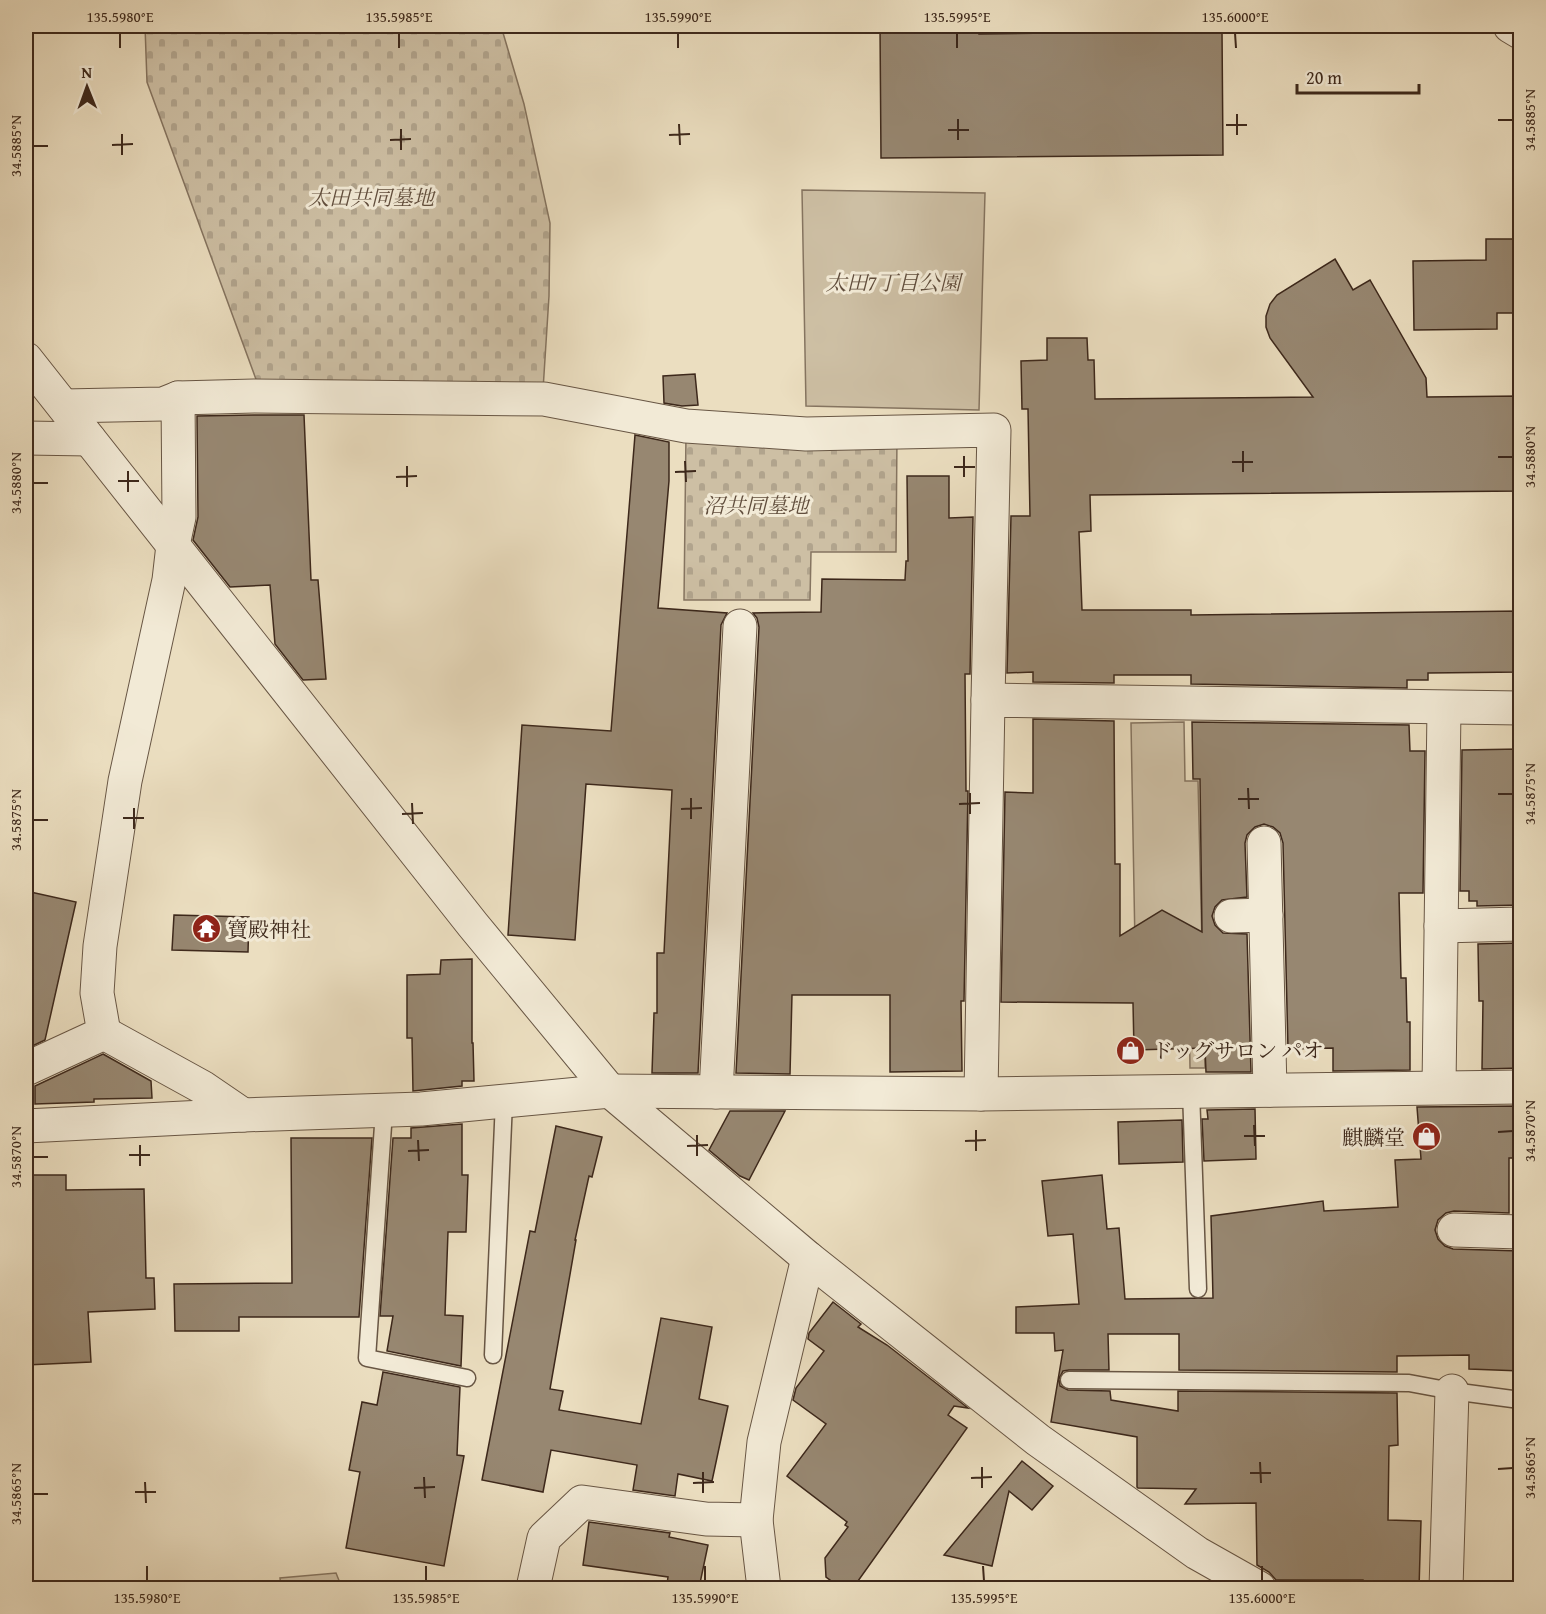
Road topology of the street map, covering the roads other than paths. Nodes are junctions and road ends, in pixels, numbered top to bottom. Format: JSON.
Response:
{"nodes":[{"id":1,"x":1510,"y":26,"type":"edge"},
{"id":2,"x":1521,"y":32,"type":"edge"},
{"id":3,"x":26,"y":359,"type":"edge"},
{"id":4,"x":178,"y":398,"type":"junction"},
{"id":5,"x":64,"y":406,"type":"junction"},
{"id":6,"x":26,"y":438,"type":"edge"},
{"id":7,"x":89,"y":439,"type":"junction"},
{"id":8,"x":173,"y":544,"type":"junction"},
{"id":9,"x":740,"y":626,"type":"dead end"},
{"id":10,"x":988,"y":700,"type":"junction"},
{"id":11,"x":1444,"y":708,"type":"junction"},
{"id":12,"x":1521,"y":708,"type":"edge"},
{"id":13,"x":1264,"y":843,"type":"dead end"},
{"id":14,"x":1266,"y":915,"type":"junction"},
{"id":15,"x":1231,"y":916,"type":"dead end"},
{"id":16,"x":1521,"y":924,"type":"edge"},
{"id":17,"x":1441,"y":926,"type":"junction"},
{"id":18,"x":104,"y":1033,"type":"junction"},
{"id":19,"x":26,"y":1069,"type":"edge"},
{"id":20,"x":1439,"y":1087,"type":"junction"},
{"id":21,"x":1521,"y":1087,"type":"edge"},
{"id":22,"x":1270,"y":1090,"type":"junction"},
{"id":23,"x":610,"y":1091,"type":"junction"},
{"id":24,"x":1191,"y":1091,"type":"junction"},
{"id":25,"x":716,"y":1092,"type":"junction"},
{"id":26,"x":981,"y":1094,"type":"junction"},
{"id":27,"x":504,"y":1101,"type":"junction"},
{"id":28,"x":384,"y":1111,"type":"junction"},
{"id":29,"x":243,"y":1115,"type":"junction"},
{"id":30,"x":26,"y":1126,"type":"edge"},
{"id":31,"x":1454,"y":1230,"type":"dead end"},
{"id":32,"x":1521,"y":1232,"type":"edge"},
{"id":33,"x":808,"y":1258,"type":"junction"},
{"id":34,"x":1198,"y":1289,"type":"dead end"},
{"id":35,"x":493,"y":1355,"type":"dead end"},
{"id":36,"x":467,"y":1378,"type":"dead end"},
{"id":37,"x":1069,"y":1380,"type":"dead end"},
{"id":38,"x":1452,"y":1391,"type":"junction"},
{"id":39,"x":1521,"y":1400,"type":"edge"},
{"id":40,"x":756,"y":1520,"type":"junction"},
{"id":41,"x":533,"y":1588,"type":"edge"},
{"id":42,"x":764,"y":1588,"type":"edge"},
{"id":43,"x":1259,"y":1588,"type":"edge"},
{"id":44,"x":1446,"y":1588,"type":"edge"}],
"edges":[{"from":1,"to":2,"type":"street"},
{"from":3,"to":5,"type":"street"},
{"from":4,"to":5,"type":"street"},
{"from":4,"to":8,"type":"street"},
{"from":4,"to":10,"type":"street"},
{"from":5,"to":7,"type":"street"},
{"from":6,"to":7,"type":"street"},
{"from":7,"to":8,"type":"street"},
{"from":8,"to":18,"type":"street"},
{"from":8,"to":23,"type":"street"},
{"from":9,"to":25,"type":"street"},
{"from":10,"to":11,"type":"street"},
{"from":10,"to":26,"type":"street"},
{"from":11,"to":12,"type":"street"},
{"from":11,"to":17,"type":"street"},
{"from":13,"to":14,"type":"street"},
{"from":14,"to":15,"type":"street"},
{"from":14,"to":22,"type":"street"},
{"from":16,"to":17,"type":"street"},
{"from":17,"to":20,"type":"street"},
{"from":18,"to":19,"type":"street"},
{"from":18,"to":29,"type":"street"},
{"from":20,"to":21,"type":"street"},
{"from":20,"to":22,"type":"street"},
{"from":22,"to":24,"type":"street"},
{"from":23,"to":25,"type":"street"},
{"from":23,"to":27,"type":"street"},
{"from":23,"to":33,"type":"street"},
{"from":24,"to":26,"type":"street"},
{"from":24,"to":34,"type":"lane"},
{"from":25,"to":26,"type":"street"},
{"from":27,"to":28,"type":"street"},
{"from":27,"to":35,"type":"lane"},
{"from":28,"to":29,"type":"street"},
{"from":28,"to":36,"type":"lane"},
{"from":29,"to":30,"type":"street"},
{"from":31,"to":32,"type":"street"},
{"from":33,"to":40,"type":"street"},
{"from":33,"to":43,"type":"street"},
{"from":37,"to":38,"type":"lane"},
{"from":38,"to":39,"type":"lane"},
{"from":38,"to":44,"type":"street"},
{"from":40,"to":41,"type":"street"},
{"from":40,"to":42,"type":"street"}]}
